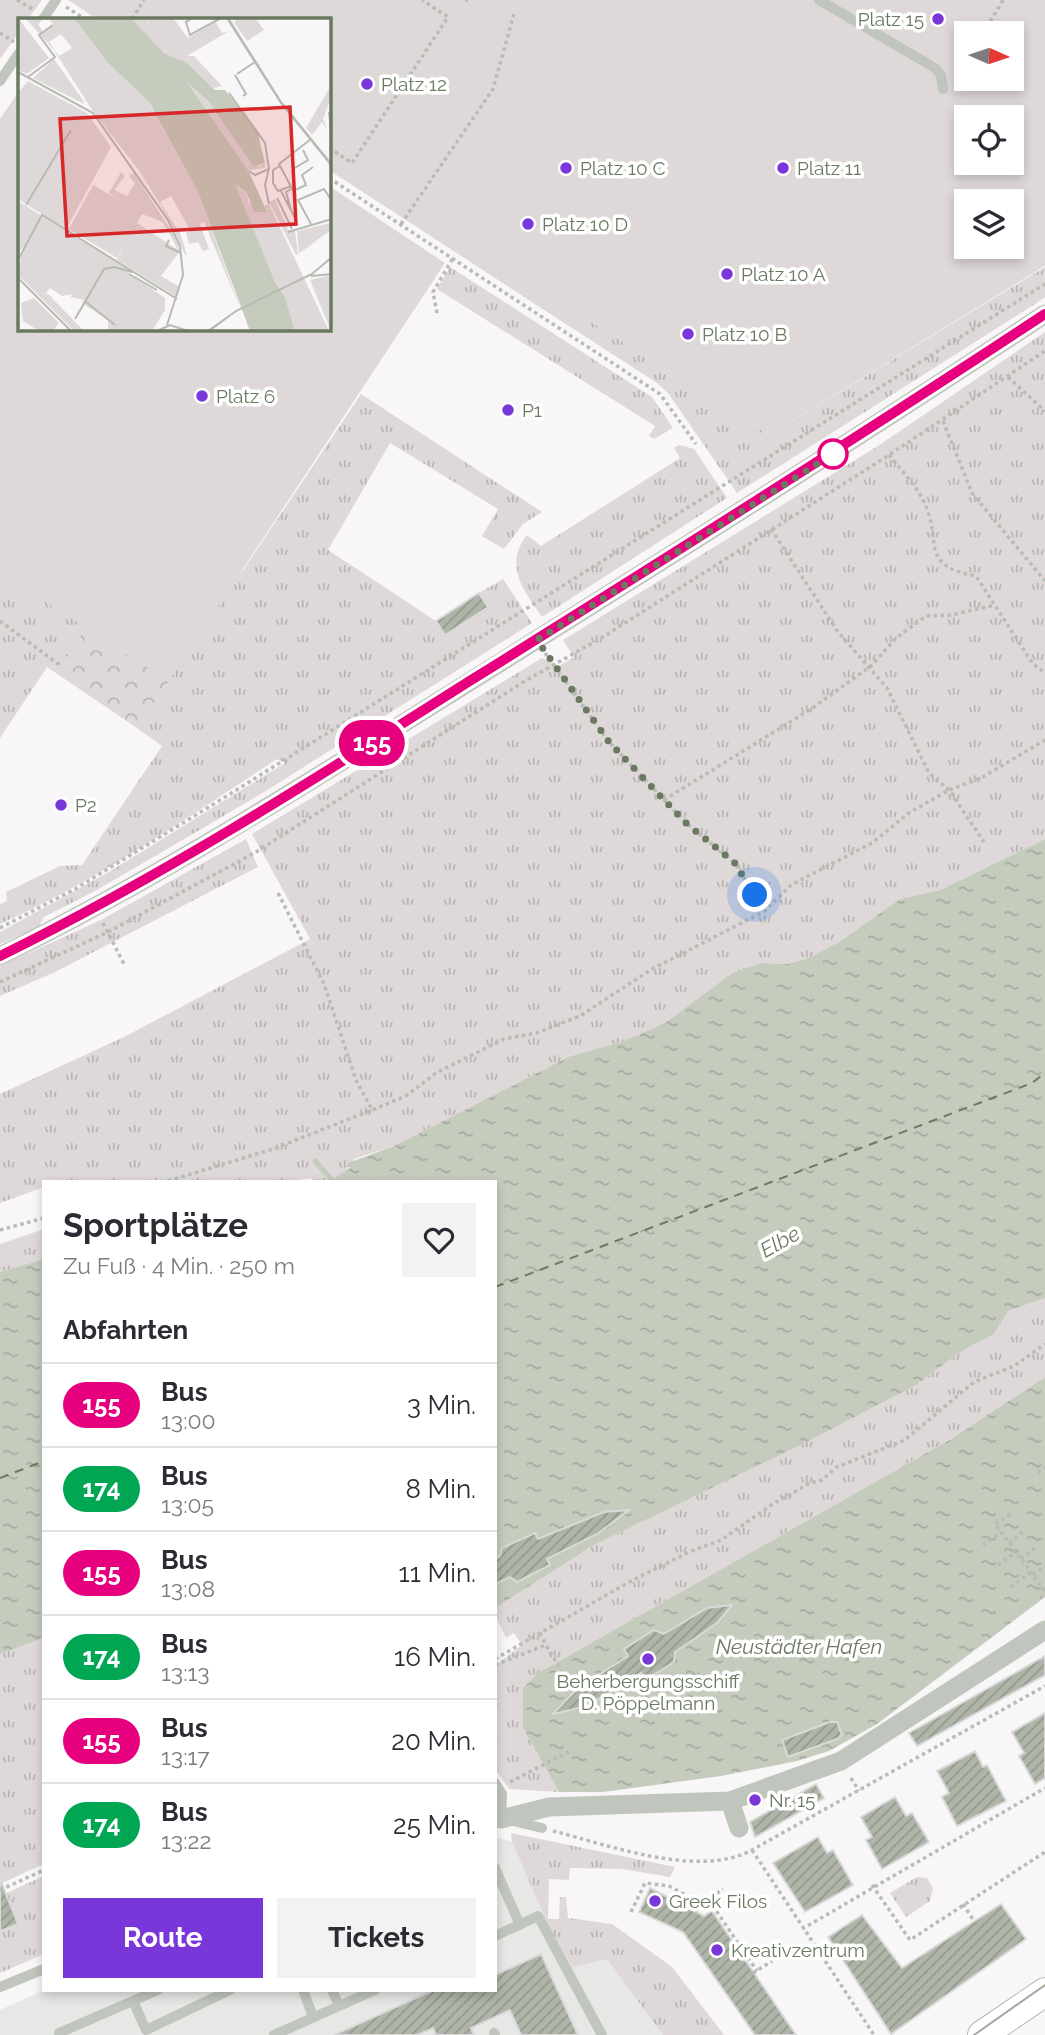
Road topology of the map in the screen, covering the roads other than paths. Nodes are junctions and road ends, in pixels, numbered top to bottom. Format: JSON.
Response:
{"nodes":[{"id":1,"x":56,"y":0,"type":"edge"},
{"id":2,"x":819,"y":0,"type":"edge"},
{"id":3,"x":44,"y":18,"type":"edge"},
{"id":4,"x":18,"y":54,"type":"edge"},
{"id":5,"x":0,"y":81,"type":"edge"},
{"id":6,"x":943,"y":89,"type":"dead end"},
{"id":7,"x":1045,"y":314,"type":"edge"},
{"id":8,"x":0,"y":956,"type":"edge"},
{"id":9,"x":1045,"y":1630,"type":"edge"},
{"id":10,"x":497,"y":1785,"type":"edge"},
{"id":11,"x":730,"y":1801,"type":"junction"},
{"id":12,"x":498,"y":1818,"type":"edge"},
{"id":13,"x":542,"y":1828,"type":"road end"},
{"id":14,"x":744,"y":1835,"type":"road end"},
{"id":15,"x":497,"y":1873,"type":"edge"},
{"id":16,"x":520,"y":1925,"type":"junction"},
{"id":17,"x":497,"y":1935,"type":"edge"},
{"id":18,"x":42,"y":1970,"type":"edge"},
{"id":19,"x":0,"y":1987,"type":"edge"},
{"id":20,"x":153,"y":1992,"type":"edge"},
{"id":21,"x":226,"y":1992,"type":"edge"},
{"id":22,"x":304,"y":1992,"type":"edge"},
{"id":23,"x":333,"y":1992,"type":"edge"},
{"id":24,"x":370,"y":1992,"type":"edge"},
{"id":25,"x":1045,"y":1992,"type":"edge"},
{"id":26,"x":133,"y":2001,"type":"junction"},
{"id":27,"x":339,"y":2006,"type":"junction"},
{"id":28,"x":313,"y":2017,"type":"junction"},
{"id":29,"x":297,"y":2030,"type":"edge"},
{"id":30,"x":59,"y":2033,"type":"edge"},
{"id":31,"x":274,"y":2035,"type":"edge"},
{"id":32,"x":602,"y":2035,"type":"edge"},
{"id":33,"x":982,"y":2035,"type":"edge"}],
"edges":[{"from":1,"to":3,"type":"lane"},
{"from":2,"to":6,"type":"lane"},
{"from":4,"to":5,"type":"lane"},
{"from":7,"to":8,"type":"street"},
{"from":9,"to":11,"type":"street"},
{"from":10,"to":12,"type":"lane"},
{"from":11,"to":12,"type":"street"},
{"from":11,"to":14,"type":"street"},
{"from":12,"to":13,"type":"lane"},
{"from":15,"to":16,"type":"lane"},
{"from":16,"to":17,"type":"lane"},
{"from":16,"to":32,"type":"lane"},
{"from":18,"to":19,"type":"lane"},
{"from":20,"to":26,"type":"lane"},
{"from":21,"to":26,"type":"lane"},
{"from":22,"to":28,"type":"lane"},
{"from":23,"to":27,"type":"lane"},
{"from":24,"to":27,"type":"lane"},
{"from":25,"to":33,"type":"main road"},
{"from":26,"to":30,"type":"lane"},
{"from":27,"to":28,"type":"lane"},
{"from":28,"to":29,"type":"lane"},
{"from":29,"to":31,"type":"lane"}]}
